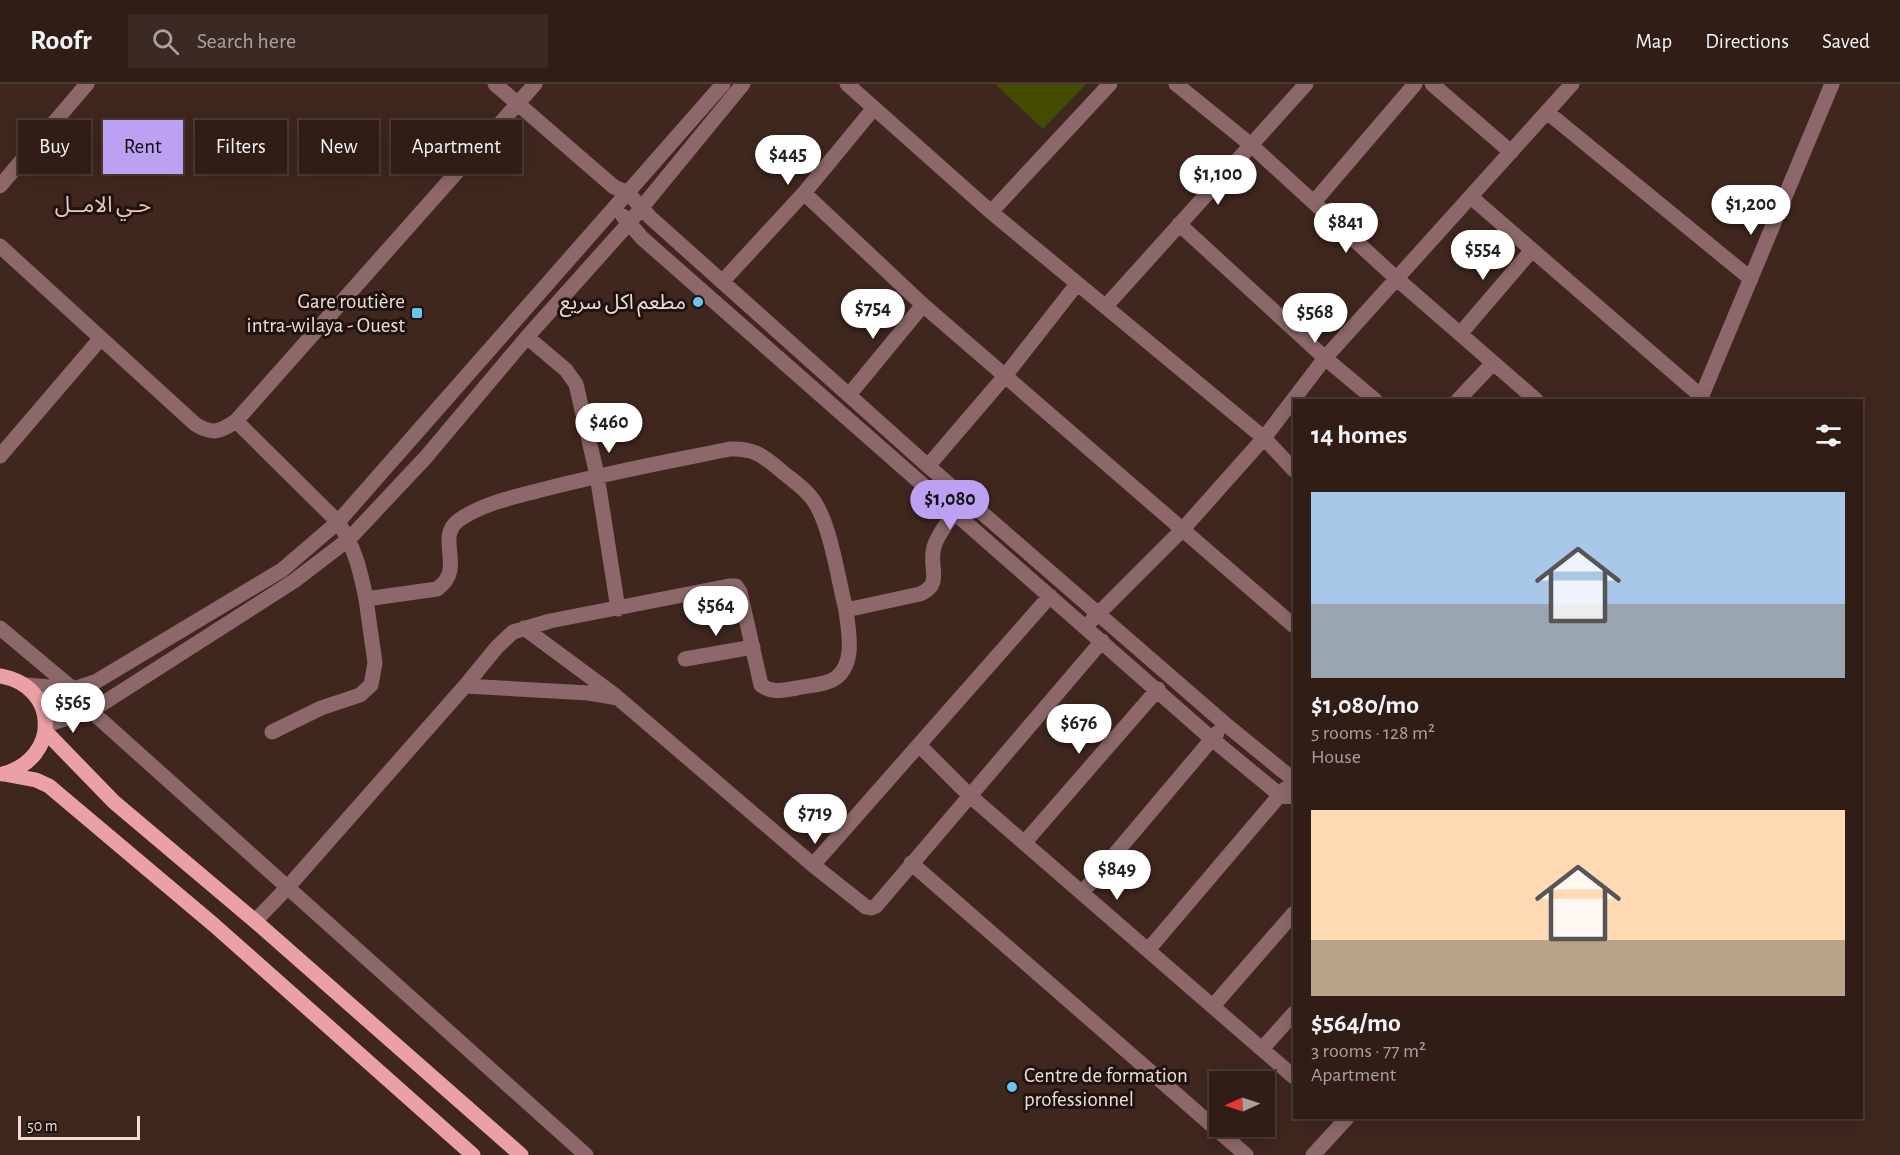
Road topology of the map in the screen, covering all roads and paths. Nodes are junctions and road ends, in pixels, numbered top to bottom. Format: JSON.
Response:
{"nodes":[{"id":1,"x":87,"y":84,"type":"edge"},
{"id":2,"x":495,"y":84,"type":"edge"},
{"id":3,"x":535,"y":84,"type":"edge"},
{"id":4,"x":723,"y":84,"type":"edge"},
{"id":5,"x":743,"y":84,"type":"edge"},
{"id":6,"x":847,"y":84,"type":"edge"},
{"id":7,"x":1110,"y":84,"type":"edge"},
{"id":8,"x":1176,"y":84,"type":"edge"},
{"id":9,"x":1306,"y":84,"type":"edge"},
{"id":10,"x":1415,"y":84,"type":"edge"},
{"id":11,"x":1432,"y":84,"type":"edge"},
{"id":12,"x":1572,"y":84,"type":"edge"},
{"id":13,"x":1832,"y":84,"type":"edge"},
{"id":14,"x":518,"y":104,"type":"junction"},
{"id":15,"x":874,"y":108,"type":"junction"},
{"id":16,"x":1547,"y":112,"type":"junction"},
{"id":17,"x":1251,"y":145,"type":"junction"},
{"id":18,"x":1511,"y":152,"type":"junction"},
{"id":19,"x":0,"y":186,"type":"edge"},
{"id":20,"x":621,"y":190,"type":"junction"},
{"id":21,"x":804,"y":193,"type":"junction"},
{"id":22,"x":1471,"y":197,"type":"junction"},
{"id":23,"x":1314,"y":202,"type":"junction"},
{"id":24,"x":616,"y":207,"type":"junction"},
{"id":25,"x":641,"y":207,"type":"junction"},
{"id":26,"x":991,"y":212,"type":"junction"},
{"id":27,"x":629,"y":224,"type":"junction"},
{"id":28,"x":1179,"y":224,"type":"junction"},
{"id":29,"x":0,"y":246,"type":"edge"},
{"id":30,"x":1532,"y":250,"type":"junction"},
{"id":31,"x":1397,"y":279,"type":"junction"},
{"id":32,"x":1751,"y":279,"type":"junction"},
{"id":33,"x":722,"y":282,"type":"junction"},
{"id":34,"x":1077,"y":284,"type":"junction"},
{"id":35,"x":923,"y":305,"type":"junction"},
{"id":36,"x":1106,"y":306,"type":"junction"},
{"id":37,"x":1460,"y":334,"type":"junction"},
{"id":38,"x":527,"y":337,"type":"junction"},
{"id":39,"x":101,"y":338,"type":"junction"},
{"id":40,"x":1325,"y":358,"type":"junction"},
{"id":41,"x":1493,"y":363,"type":"junction"},
{"id":42,"x":1005,"y":376,"type":"junction"},
{"id":43,"x":849,"y":395,"type":"junction"},
{"id":44,"x":1294,"y":399,"type":"edge"},
{"id":45,"x":1374,"y":399,"type":"edge"},
{"id":46,"x":1459,"y":399,"type":"edge"},
{"id":47,"x":1535,"y":399,"type":"edge"},
{"id":48,"x":1701,"y":399,"type":"edge"},
{"id":49,"x":1293,"y":400,"type":"edge"},
{"id":50,"x":236,"y":421,"type":"junction"},
{"id":51,"x":1264,"y":438,"type":"junction"},
{"id":52,"x":0,"y":456,"type":"edge"},
{"id":53,"x":928,"y":466,"type":"junction"},
{"id":54,"x":1293,"y":469,"type":"edge"},
{"id":55,"x":597,"y":475,"type":"junction"},
{"id":56,"x":954,"y":513,"type":"junction"},
{"id":57,"x":338,"y":522,"type":"junction"},
{"id":58,"x":1183,"y":529,"type":"junction"},
{"id":59,"x":349,"y":539,"type":"junction"},
{"id":60,"x":1050,"y":596,"type":"junction"},
{"id":61,"x":366,"y":599,"type":"junction"},
{"id":62,"x":618,"y":609,"type":"junction"},
{"id":63,"x":846,"y":610,"type":"junction"},
{"id":64,"x":1098,"y":613,"type":"junction"},
{"id":65,"x":1293,"y":621,"type":"edge"},
{"id":66,"x":1086,"y":627,"type":"junction"},
{"id":67,"x":0,"y":628,"type":"edge"},
{"id":68,"x":524,"y":628,"type":"junction"},
{"id":69,"x":1102,"y":640,"type":"junction"},
{"id":70,"x":753,"y":646,"type":"junction"},
{"id":71,"x":685,"y":659,"type":"dead end"},
{"id":72,"x":9,"y":678,"type":"edge"},
{"id":73,"x":465,"y":686,"type":"junction"},
{"id":74,"x":73,"y":689,"type":"junction"},
{"id":75,"x":1158,"y":689,"type":"junction"},
{"id":76,"x":618,"y":698,"type":"junction"},
{"id":77,"x":92,"y":711,"type":"junction"},
{"id":78,"x":1224,"y":723,"type":"junction"},
{"id":79,"x":45,"y":728,"type":"junction"},
{"id":80,"x":272,"y":732,"type":"dead end"},
{"id":81,"x":1212,"y":739,"type":"junction"},
{"id":82,"x":920,"y":746,"type":"junction"},
{"id":83,"x":2,"y":774,"type":"edge"},
{"id":84,"x":1293,"y":778,"type":"edge"},
{"id":85,"x":1293,"y":781,"type":"edge"},
{"id":86,"x":969,"y":795,"type":"junction"},
{"id":87,"x":1287,"y":796,"type":"edge"},
{"id":88,"x":1025,"y":842,"type":"junction"},
{"id":89,"x":912,"y":863,"type":"junction"},
{"id":90,"x":813,"y":865,"type":"junction"},
{"id":91,"x":287,"y":888,"type":"junction"},
{"id":92,"x":1082,"y":893,"type":"junction"},
{"id":93,"x":1293,"y":914,"type":"edge"},
{"id":94,"x":255,"y":921,"type":"junction"},
{"id":95,"x":1148,"y":950,"type":"junction"},
{"id":96,"x":1213,"y":1006,"type":"junction"},
{"id":97,"x":1293,"y":1014,"type":"edge"},
{"id":98,"x":1262,"y":1049,"type":"junction"},
{"id":99,"x":1293,"y":1076,"type":"edge"},
{"id":100,"x":1343,"y":1119,"type":"edge"},
{"id":101,"x":472,"y":1155,"type":"edge"},
{"id":102,"x":521,"y":1155,"type":"edge"},
{"id":103,"x":586,"y":1155,"type":"edge"},
{"id":104,"x":1246,"y":1155,"type":"edge"},
{"id":105,"x":1313,"y":1155,"type":"edge"}],
"edges":[{"from":1,"to":19,"type":"street"},
{"from":2,"to":14,"type":"street"},
{"from":3,"to":14,"type":"street"},
{"from":4,"to":20,"type":"street"},
{"from":5,"to":25,"type":"street"},
{"from":6,"to":15,"type":"street"},
{"from":7,"to":26,"type":"street"},
{"from":8,"to":17,"type":"street"},
{"from":9,"to":17,"type":"street"},
{"from":10,"to":23,"type":"street"},
{"from":11,"to":18,"type":"street"},
{"from":12,"to":16,"type":"street"},
{"from":13,"to":32,"type":"street"},
{"from":14,"to":20,"type":"street"},
{"from":14,"to":50,"type":"street"},
{"from":15,"to":21,"type":"street"},
{"from":15,"to":26,"type":"street"},
{"from":16,"to":18,"type":"street"},
{"from":16,"to":32,"type":"street"},
{"from":17,"to":23,"type":"street"},
{"from":17,"to":28,"type":"street"},
{"from":18,"to":22,"type":"street"},
{"from":20,"to":24,"type":"street"},
{"from":20,"to":25,"type":"street"},
{"from":21,"to":33,"type":"street"},
{"from":21,"to":35,"type":"street"},
{"from":22,"to":30,"type":"street"},
{"from":22,"to":31,"type":"street"},
{"from":23,"to":31,"type":"street"},
{"from":24,"to":27,"type":"street"},
{"from":24,"to":57,"type":"street"},
{"from":25,"to":27,"type":"street"},
{"from":25,"to":33,"type":"street"},
{"from":26,"to":34,"type":"street"},
{"from":27,"to":38,"type":"street"},
{"from":27,"to":56,"type":"street"},
{"from":28,"to":36,"type":"street"},
{"from":28,"to":40,"type":"street"},
{"from":29,"to":39,"type":"street"},
{"from":30,"to":37,"type":"street"},
{"from":30,"to":48,"type":"street"},
{"from":31,"to":37,"type":"street"},
{"from":31,"to":40,"type":"street"},
{"from":32,"to":48,"type":"street"},
{"from":33,"to":43,"type":"street"},
{"from":34,"to":36,"type":"street"},
{"from":34,"to":42,"type":"street"},
{"from":35,"to":42,"type":"street"},
{"from":35,"to":43,"type":"street"},
{"from":36,"to":51,"type":"street"},
{"from":37,"to":41,"type":"street"},
{"from":38,"to":55,"type":"street"},
{"from":38,"to":59,"type":"street"},
{"from":39,"to":50,"type":"street"},
{"from":39,"to":52,"type":"street"},
{"from":40,"to":44,"type":"street"},
{"from":40,"to":45,"type":"street"},
{"from":41,"to":46,"type":"street"},
{"from":41,"to":47,"type":"street"},
{"from":42,"to":53,"type":"street"},
{"from":42,"to":58,"type":"street"},
{"from":43,"to":53,"type":"street"},
{"from":49,"to":51,"type":"street"},
{"from":50,"to":57,"type":"street"},
{"from":51,"to":54,"type":"street"},
{"from":51,"to":58,"type":"street"},
{"from":53,"to":64,"type":"street"},
{"from":55,"to":61,"type":"street"},
{"from":55,"to":62,"type":"street"},
{"from":55,"to":63,"type":"street"},
{"from":56,"to":60,"type":"street"},
{"from":56,"to":63,"type":"street"},
{"from":57,"to":59,"type":"street"},
{"from":57,"to":74,"type":"street"},
{"from":58,"to":64,"type":"street"},
{"from":58,"to":65,"type":"street"},
{"from":59,"to":61,"type":"street"},
{"from":59,"to":77,"type":"street"},
{"from":60,"to":66,"type":"street"},
{"from":60,"to":82,"type":"street"},
{"from":61,"to":80,"type":"street"},
{"from":62,"to":68,"type":"street"},
{"from":62,"to":70,"type":"street"},
{"from":63,"to":70,"type":"street"},
{"from":64,"to":66,"type":"street"},
{"from":64,"to":78,"type":"street"},
{"from":66,"to":69,"type":"street"},
{"from":67,"to":74,"type":"street"},
{"from":68,"to":73,"type":"street"},
{"from":68,"to":76,"type":"street"},
{"from":69,"to":75,"type":"street"},
{"from":69,"to":86,"type":"street"},
{"from":70,"to":71,"type":"street"},
{"from":72,"to":74,"type":"street"},
{"from":72,"to":79,"type":"main road"},
{"from":73,"to":76,"type":"street"},
{"from":73,"to":91,"type":"street"},
{"from":75,"to":81,"type":"street"},
{"from":75,"to":88,"type":"street"},
{"from":76,"to":90,"type":"street"},
{"from":77,"to":79,"type":"street"},
{"from":77,"to":91,"type":"street"},
{"from":78,"to":81,"type":"street"},
{"from":78,"to":84,"type":"street"},
{"from":79,"to":83,"type":"main road"},
{"from":79,"to":94,"type":"main road"},
{"from":81,"to":87,"type":"street"},
{"from":81,"to":92,"type":"street"},
{"from":82,"to":86,"type":"street"},
{"from":82,"to":90,"type":"street"},
{"from":83,"to":101,"type":"main road"},
{"from":85,"to":87,"type":"street"},
{"from":86,"to":88,"type":"street"},
{"from":86,"to":89,"type":"street"},
{"from":87,"to":95,"type":"street"},
{"from":88,"to":92,"type":"street"},
{"from":89,"to":90,"type":"street"},
{"from":89,"to":104,"type":"street"},
{"from":91,"to":94,"type":"street"},
{"from":91,"to":103,"type":"street"},
{"from":92,"to":95,"type":"street"},
{"from":93,"to":96,"type":"street"},
{"from":94,"to":102,"type":"main road"},
{"from":95,"to":96,"type":"street"},
{"from":96,"to":98,"type":"street"},
{"from":97,"to":98,"type":"street"},
{"from":98,"to":99,"type":"street"},
{"from":100,"to":105,"type":"street"}]}
